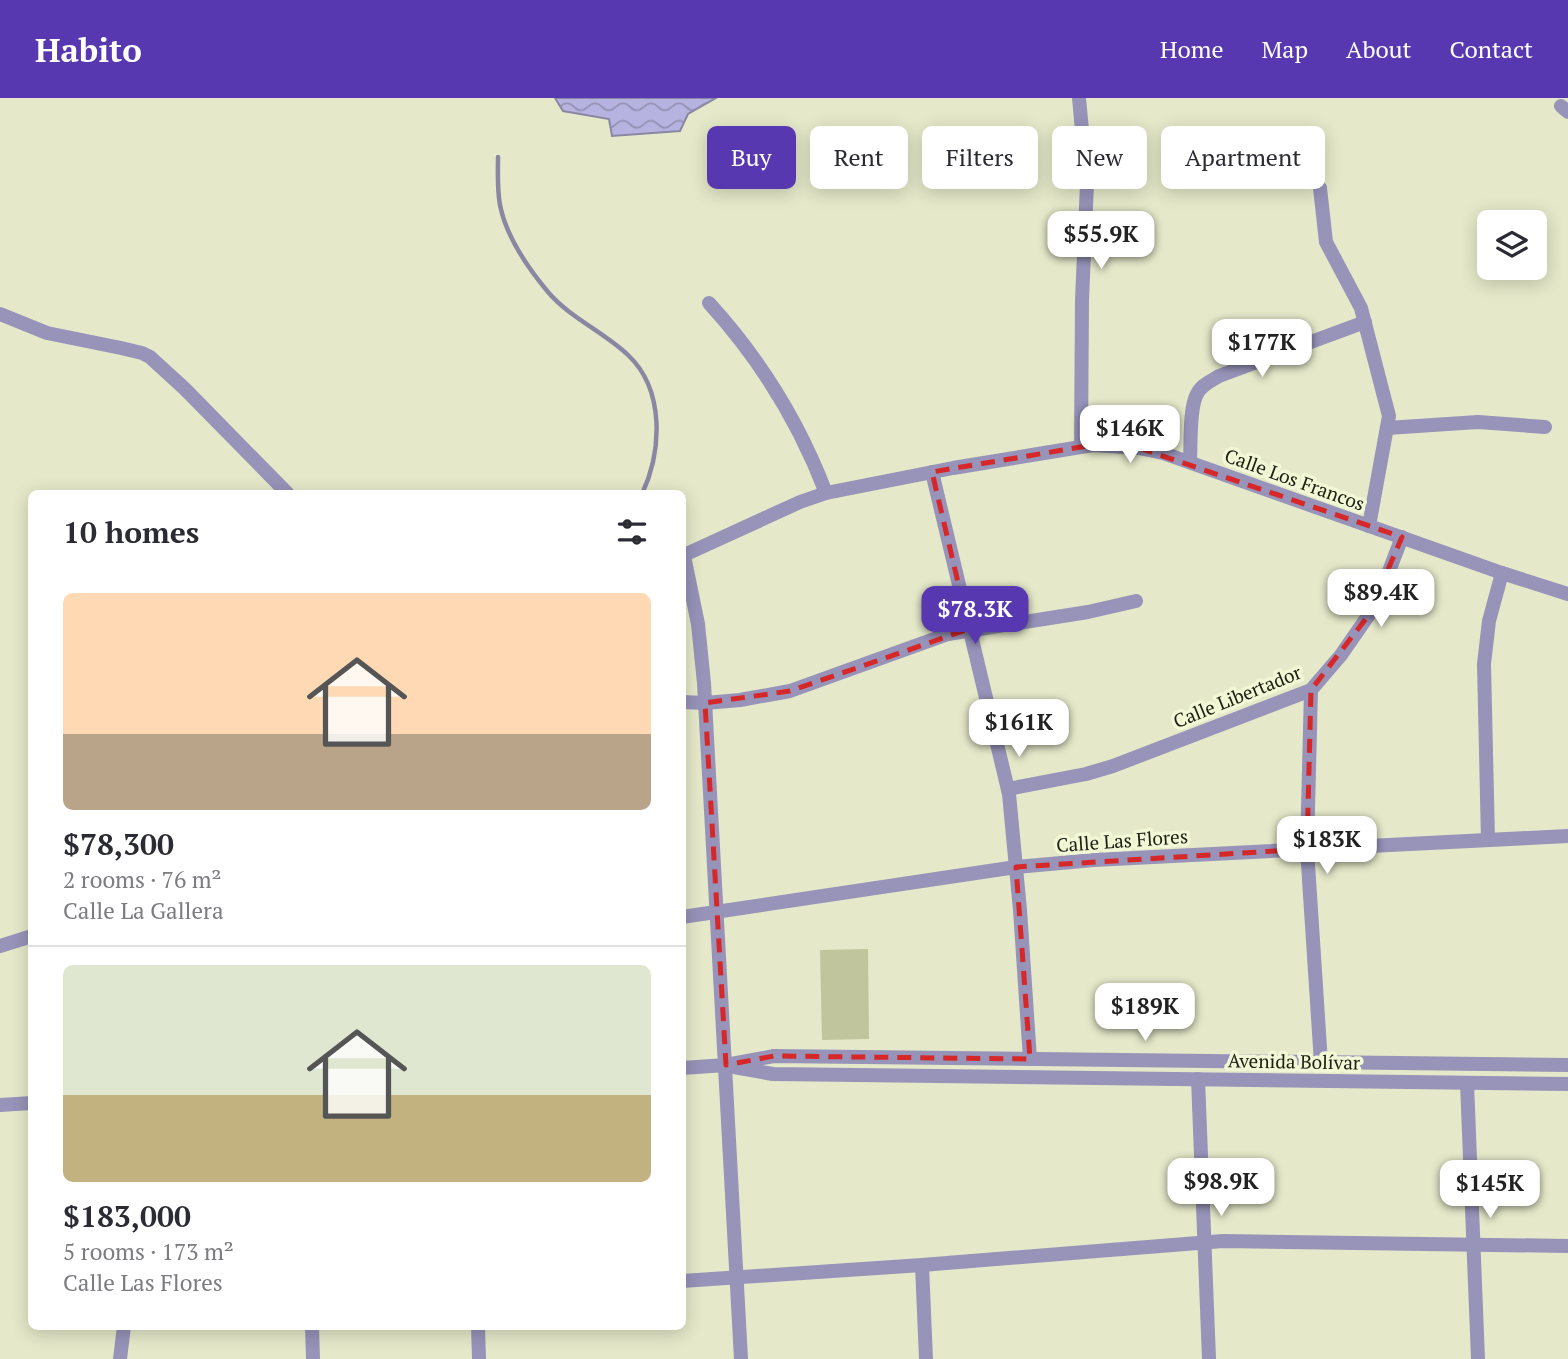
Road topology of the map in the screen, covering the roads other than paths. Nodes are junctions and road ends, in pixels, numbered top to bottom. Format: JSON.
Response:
{"nodes":[{"id":1,"x":1079,"y":98,"type":"edge"},
{"id":2,"x":1320,"y":189,"type":"edge"},
{"id":3,"x":709,"y":303,"type":"dead end"},
{"id":4,"x":0,"y":314,"type":"edge"},
{"id":5,"x":1365,"y":322,"type":"junction"},
{"id":6,"x":1545,"y":427,"type":"dead end"},
{"id":7,"x":1387,"y":428,"type":"junction"},
{"id":8,"x":1081,"y":447,"type":"junction"},
{"id":9,"x":1189,"y":462,"type":"junction"},
{"id":10,"x":932,"y":472,"type":"junction"},
{"id":11,"x":284,"y":490,"type":"edge"},
{"id":12,"x":826,"y":493,"type":"junction"},
{"id":13,"x":1369,"y":526,"type":"junction"},
{"id":14,"x":1402,"y":537,"type":"junction"},
{"id":15,"x":686,"y":555,"type":"edge"},
{"id":16,"x":686,"y":570,"type":"edge"},
{"id":17,"x":1502,"y":573,"type":"junction"},
{"id":18,"x":1568,"y":594,"type":"edge"},
{"id":19,"x":1136,"y":601,"type":"dead end"},
{"id":20,"x":969,"y":629,"type":"junction"},
{"id":21,"x":1311,"y":690,"type":"junction"},
{"id":22,"x":686,"y":702,"type":"edge"},
{"id":23,"x":705,"y":703,"type":"junction"},
{"id":24,"x":1008,"y":789,"type":"junction"},
{"id":25,"x":1568,"y":836,"type":"edge"},
{"id":26,"x":1488,"y":840,"type":"junction"},
{"id":27,"x":1307,"y":849,"type":"junction"},
{"id":28,"x":1016,"y":867,"type":"junction"},
{"id":29,"x":718,"y":913,"type":"junction"},
{"id":30,"x":686,"y":916,"type":"edge"},
{"id":31,"x":28,"y":937,"type":"edge"},
{"id":32,"x":0,"y":946,"type":"edge"},
{"id":33,"x":1030,"y":1059,"type":"junction"},
{"id":34,"x":1321,"y":1062,"type":"junction"},
{"id":35,"x":726,"y":1065,"type":"junction"},
{"id":36,"x":1568,"y":1065,"type":"edge"},
{"id":37,"x":686,"y":1068,"type":"edge"},
{"id":38,"x":1198,"y":1079,"type":"junction"},
{"id":39,"x":1467,"y":1083,"type":"junction"},
{"id":40,"x":1568,"y":1084,"type":"edge"},
{"id":41,"x":28,"y":1103,"type":"edge"},
{"id":42,"x":0,"y":1105,"type":"edge"},
{"id":43,"x":1204,"y":1242,"type":"junction"},
{"id":44,"x":1474,"y":1244,"type":"junction"},
{"id":45,"x":1568,"y":1246,"type":"edge"},
{"id":46,"x":922,"y":1265,"type":"junction"},
{"id":47,"x":736,"y":1278,"type":"junction"},
{"id":48,"x":686,"y":1281,"type":"edge"},
{"id":49,"x":124,"y":1330,"type":"edge"},
{"id":50,"x":312,"y":1330,"type":"edge"},
{"id":51,"x":478,"y":1330,"type":"edge"},
{"id":52,"x":120,"y":1359,"type":"edge"},
{"id":53,"x":313,"y":1359,"type":"edge"},
{"id":54,"x":479,"y":1359,"type":"edge"},
{"id":55,"x":741,"y":1359,"type":"edge"},
{"id":56,"x":926,"y":1359,"type":"edge"},
{"id":57,"x":1209,"y":1359,"type":"edge"},
{"id":58,"x":1478,"y":1359,"type":"edge"}],
"edges":[{"from":1,"to":8,"type":"street"},
{"from":2,"to":5,"type":"street"},
{"from":3,"to":12,"type":"street"},
{"from":4,"to":11,"type":"street"},
{"from":5,"to":7,"type":"street"},
{"from":5,"to":9,"type":"street"},
{"from":6,"to":7,"type":"street"},
{"from":7,"to":13,"type":"street"},
{"from":8,"to":9,"type":"street","name":"Calle Los Francos"},
{"from":8,"to":10,"type":"street","name":"Calle Los Francos"},
{"from":9,"to":13,"type":"street","name":"Calle Los Francos"},
{"from":10,"to":12,"type":"street","name":"Calle Los Francos"},
{"from":10,"to":20,"type":"street"},
{"from":12,"to":15,"type":"street","name":"Calle Los Francos"},
{"from":13,"to":14,"type":"street","name":"Calle Los Francos"},
{"from":14,"to":17,"type":"street","name":"Calle Los Francos"},
{"from":14,"to":21,"type":"street","name":"Calle Libertador"},
{"from":16,"to":23,"type":"street"},
{"from":17,"to":18,"type":"street","name":"Calle Los Francos"},
{"from":17,"to":26,"type":"street"},
{"from":19,"to":20,"type":"street"},
{"from":20,"to":23,"type":"street"},
{"from":20,"to":24,"type":"street"},
{"from":21,"to":24,"type":"street","name":"Calle Libertador"},
{"from":21,"to":27,"type":"street"},
{"from":22,"to":23,"type":"street"},
{"from":23,"to":29,"type":"street"},
{"from":24,"to":28,"type":"street"},
{"from":25,"to":26,"type":"street","name":"Calle Las Flores"},
{"from":26,"to":27,"type":"street","name":"Calle Las Flores"},
{"from":27,"to":28,"type":"street","name":"Calle Las Flores"},
{"from":27,"to":34,"type":"street"},
{"from":28,"to":29,"type":"street","name":"Calle Las Flores"},
{"from":28,"to":33,"type":"street"},
{"from":29,"to":30,"type":"street","name":"Calle Las Flores"},
{"from":29,"to":35,"type":"street"},
{"from":31,"to":32,"type":"street"},
{"from":33,"to":34,"type":"street","name":"Avenida Bolívar"},
{"from":33,"to":35,"type":"street","name":"Avenida Bolívar"},
{"from":34,"to":36,"type":"street","name":"Avenida Bolívar"},
{"from":35,"to":37,"type":"street","name":"Avenida Bolívar"},
{"from":35,"to":38,"type":"street","name":"Avenida Bolívar"},
{"from":35,"to":47,"type":"street"},
{"from":38,"to":39,"type":"street","name":"Avenida Bolívar"},
{"from":38,"to":43,"type":"street"},
{"from":39,"to":40,"type":"street","name":"Avenida Bolívar"},
{"from":39,"to":44,"type":"street"},
{"from":41,"to":42,"type":"street"},
{"from":43,"to":44,"type":"street"},
{"from":43,"to":46,"type":"street"},
{"from":43,"to":57,"type":"street"},
{"from":44,"to":45,"type":"street"},
{"from":44,"to":58,"type":"street"},
{"from":46,"to":47,"type":"street"},
{"from":46,"to":56,"type":"street"},
{"from":47,"to":48,"type":"street"},
{"from":47,"to":55,"type":"street"},
{"from":49,"to":52,"type":"street"},
{"from":50,"to":53,"type":"street"},
{"from":51,"to":54,"type":"street"}]}
